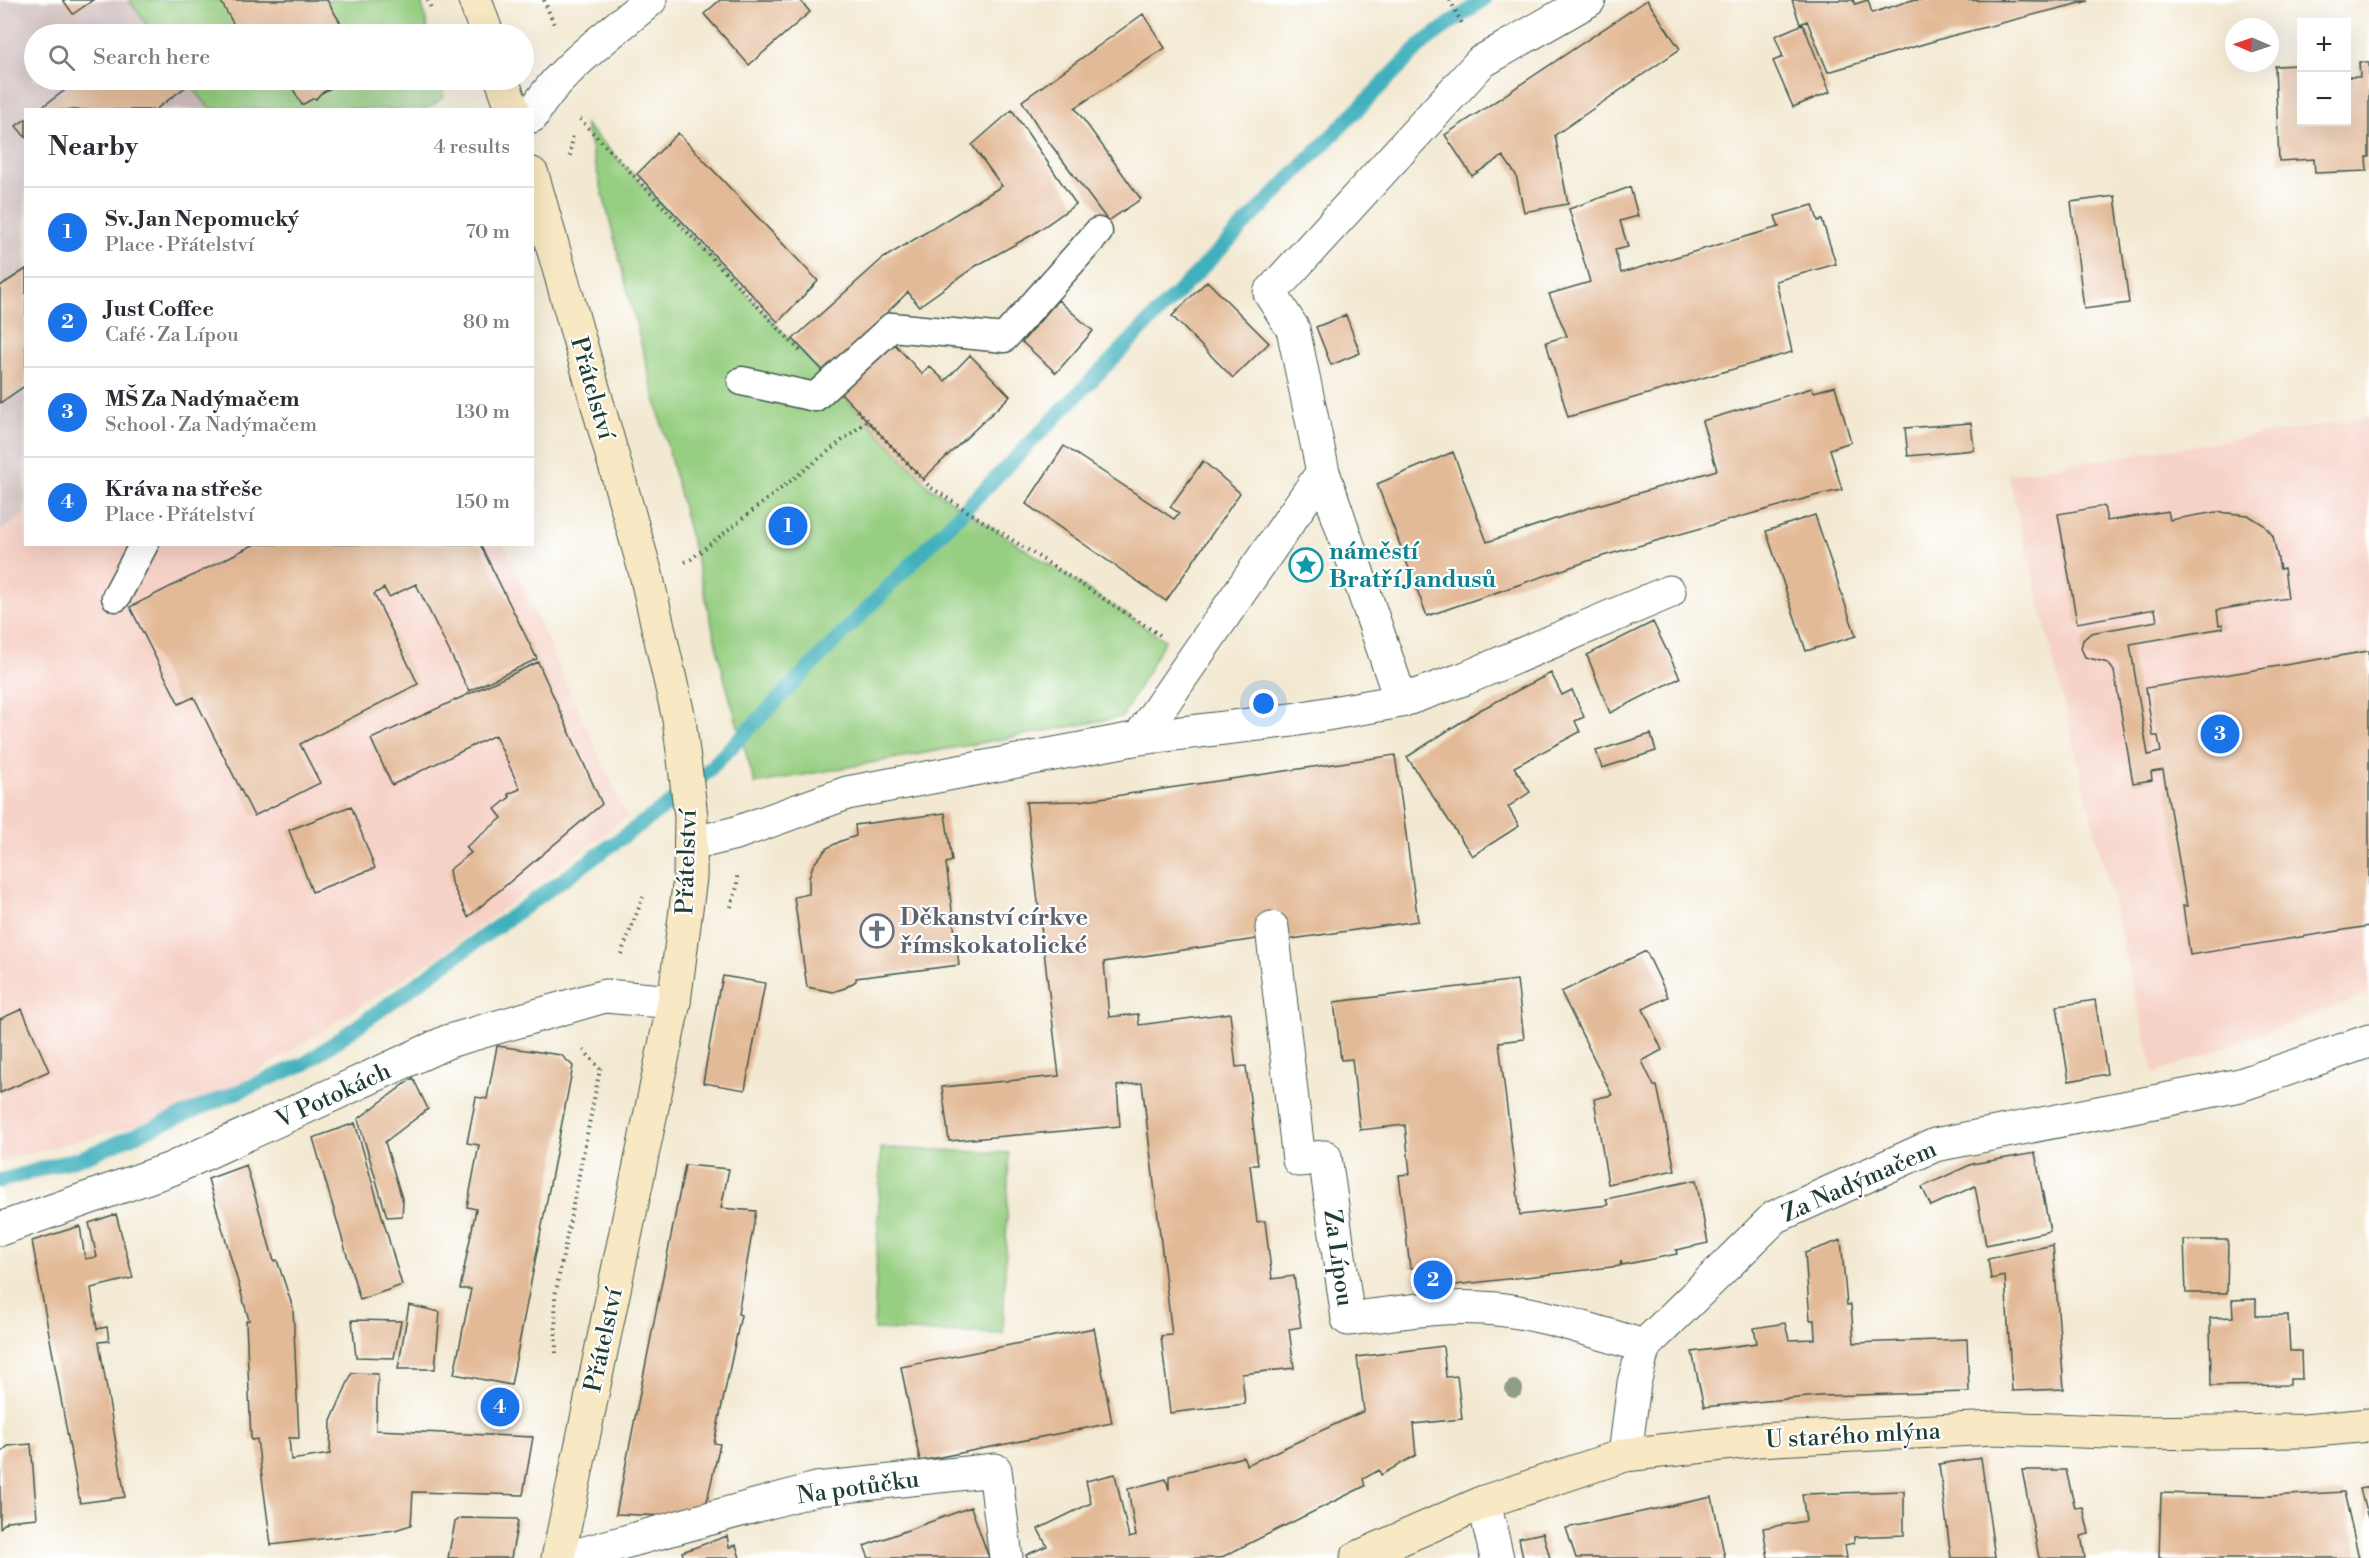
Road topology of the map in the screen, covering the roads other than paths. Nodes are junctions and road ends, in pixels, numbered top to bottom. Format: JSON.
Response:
{"nodes":[{"id":1,"x":475,"y":0,"type":"edge"},
{"id":2,"x":650,"y":0,"type":"edge"},
{"id":3,"x":1589,"y":0,"type":"edge"},
{"id":4,"x":483,"y":24,"type":"edge"},
{"id":5,"x":506,"y":90,"type":"edge"},
{"id":6,"x":512,"y":108,"type":"edge"},
{"id":7,"x":534,"y":112,"type":"edge"},
{"id":8,"x":534,"y":181,"type":"edge"},
{"id":9,"x":1098,"y":232,"type":"dead end"},
{"id":10,"x":742,"y":381,"type":"dead end"},
{"id":11,"x":1323,"y":472,"type":"junction"},
{"id":12,"x":143,"y":546,"type":"edge"},
{"id":13,"x":1669,"y":592,"type":"dead end"},
{"id":14,"x":116,"y":597,"type":"dead end"},
{"id":15,"x":1401,"y":701,"type":"junction"},
{"id":16,"x":1140,"y":738,"type":"junction"},
{"id":17,"x":691,"y":830,"type":"junction"},
{"id":18,"x":1272,"y":927,"type":"dead end"},
{"id":19,"x":674,"y":1002,"type":"junction"},
{"id":20,"x":2369,"y":1041,"type":"edge"},
{"id":21,"x":0,"y":1229,"type":"edge"},
{"id":22,"x":1644,"y":1346,"type":"junction"},
{"id":23,"x":2369,"y":1425,"type":"edge"},
{"id":24,"x":1624,"y":1455,"type":"junction"},
{"id":25,"x":1484,"y":1502,"type":"junction"},
{"id":26,"x":558,"y":1558,"type":"edge"},
{"id":27,"x":567,"y":1558,"type":"edge"},
{"id":28,"x":1006,"y":1558,"type":"edge"},
{"id":29,"x":1357,"y":1558,"type":"edge"},
{"id":30,"x":1497,"y":1558,"type":"edge"}],
"edges":[{"from":1,"to":4,"type":"main road"},
{"from":2,"to":7,"type":"street"},
{"from":3,"to":11,"type":"street"},
{"from":5,"to":6,"type":"main road"},
{"from":8,"to":17,"type":"main road","name":"Přátelství"},
{"from":9,"to":10,"type":"lane"},
{"from":11,"to":15,"type":"street"},
{"from":11,"to":16,"type":"street"},
{"from":12,"to":14,"type":"lane"},
{"from":13,"to":15,"type":"street"},
{"from":15,"to":16,"type":"street"},
{"from":16,"to":17,"type":"street"},
{"from":17,"to":19,"type":"main road","name":"Přátelství"},
{"from":18,"to":22,"type":"street","name":"Za Lípou"},
{"from":19,"to":21,"type":"street","name":"V Potokách"},
{"from":19,"to":26,"type":"main road","name":"Přátelství"},
{"from":20,"to":22,"type":"street","name":"Za Nadýmačem"},
{"from":22,"to":24,"type":"street"},
{"from":23,"to":24,"type":"main road","name":"U starého mlýna"},
{"from":24,"to":25,"type":"main road","name":"U starého mlýna"},
{"from":25,"to":29,"type":"main road","name":"U starého mlýna"},
{"from":25,"to":30,"type":"street"},
{"from":27,"to":28,"type":"street","name":"Na potůčku"}]}
